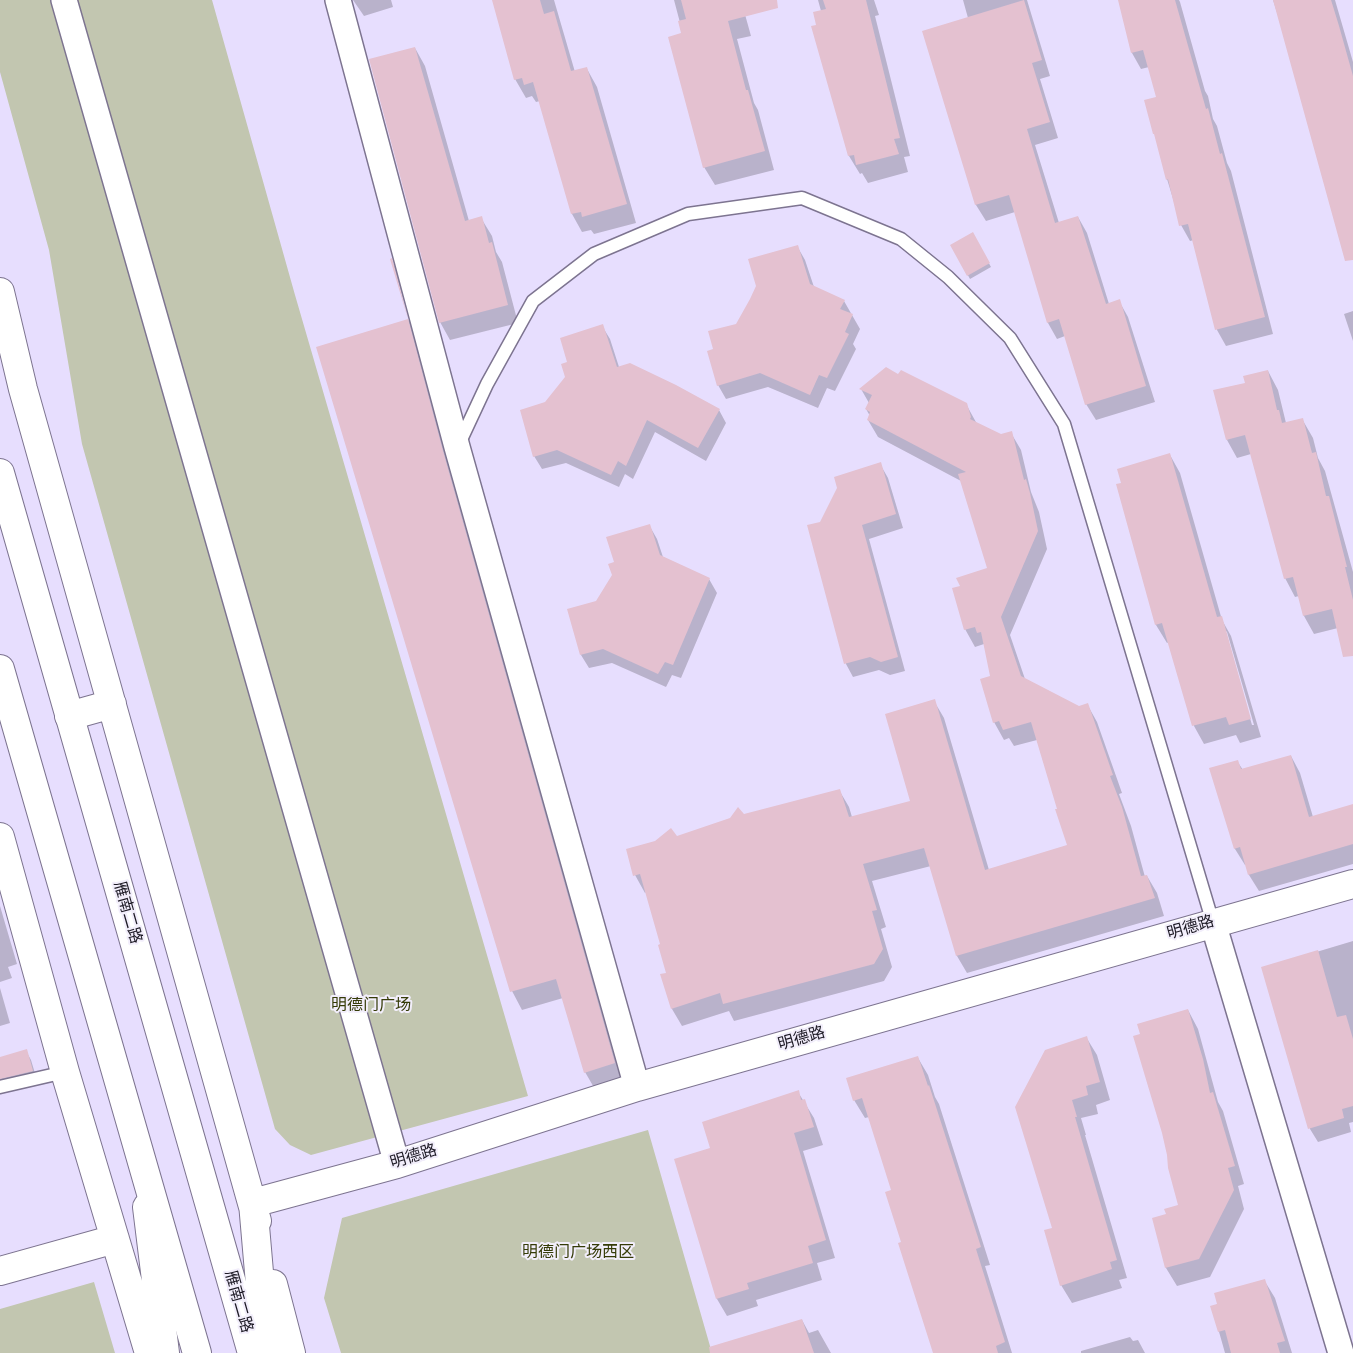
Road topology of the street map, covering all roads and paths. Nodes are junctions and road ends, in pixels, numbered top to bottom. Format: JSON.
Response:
{"nodes":[{"id":1,"x":64,"y":0,"type":"edge"},
{"id":2,"x":338,"y":0,"type":"edge"},
{"id":3,"x":0,"y":292,"type":"edge"},
{"id":4,"x":457,"y":448,"type":"junction"},
{"id":5,"x":0,"y":473,"type":"edge"},
{"id":6,"x":2,"y":681,"type":"edge"},
{"id":7,"x":112,"y":704,"type":"junction"},
{"id":8,"x":69,"y":716,"type":"junction"},
{"id":9,"x":0,"y":837,"type":"edge"},
{"id":10,"x":1353,"y":884,"type":"edge"},
{"id":11,"x":1214,"y":923,"type":"junction"},
{"id":12,"x":66,"y":1072,"type":"junction"},
{"id":13,"x":0,"y":1087,"type":"edge"},
{"id":14,"x":637,"y":1087,"type":"junction"},
{"id":15,"x":141,"y":1156,"type":"junction"},
{"id":16,"x":397,"y":1164,"type":"junction"},
{"id":17,"x":253,"y":1203,"type":"junction"},
{"id":18,"x":114,"y":1240,"type":"junction"},
{"id":19,"x":0,"y":1271,"type":"edge"},
{"id":20,"x":149,"y":1353,"type":"edge"},
{"id":21,"x":165,"y":1353,"type":"edge"},
{"id":22,"x":197,"y":1353,"type":"edge"},
{"id":23,"x":252,"y":1353,"type":"edge"},
{"id":24,"x":266,"y":1353,"type":"edge"},
{"id":25,"x":291,"y":1353,"type":"edge"},
{"id":26,"x":1341,"y":1353,"type":"edge"}],
"edges":[{"from":1,"to":16,"type":"street"},
{"from":2,"to":4,"type":"street"},
{"from":3,"to":7,"type":"main road"},
{"from":4,"to":11,"type":"lane"},
{"from":4,"to":14,"type":"street"},
{"from":5,"to":8,"type":"main road","name":"雁南二路"},
{"from":6,"to":15,"type":"main road"},
{"from":7,"to":8,"type":"main road"},
{"from":7,"to":17,"type":"main road"},
{"from":8,"to":23,"type":"main road","name":"雁南二路"},
{"from":9,"to":12,"type":"main road"},
{"from":10,"to":11,"type":"main road","name":"明德路"},
{"from":11,"to":14,"type":"main road","name":"明德路"},
{"from":11,"to":26,"type":"street"},
{"from":12,"to":13,"type":"lane"},
{"from":12,"to":18,"type":"main road"},
{"from":14,"to":16,"type":"main road","name":"明德路"},
{"from":15,"to":21,"type":"main road"},
{"from":15,"to":22,"type":"main road"},
{"from":16,"to":17,"type":"main road","name":"明德路"},
{"from":17,"to":24,"type":"main road"},
{"from":17,"to":25,"type":"main road"},
{"from":18,"to":19,"type":"main road"},
{"from":18,"to":20,"type":"main road"}]}
